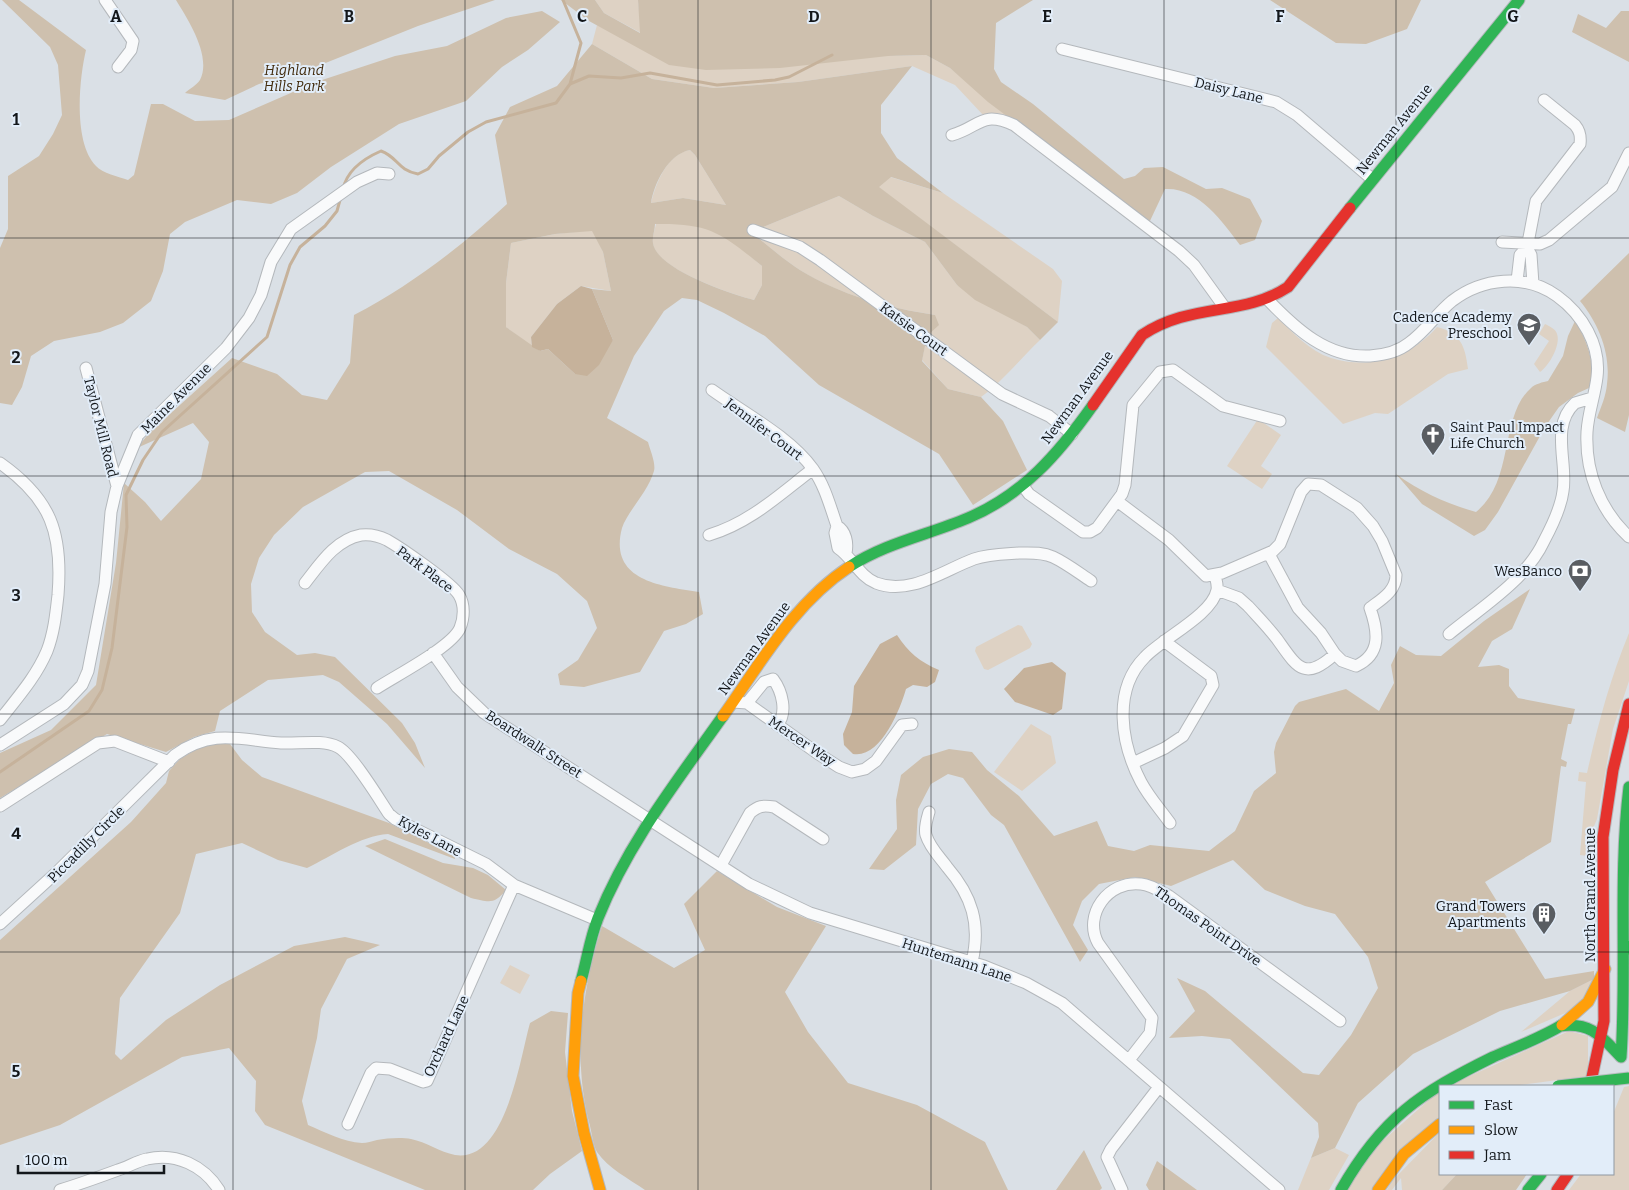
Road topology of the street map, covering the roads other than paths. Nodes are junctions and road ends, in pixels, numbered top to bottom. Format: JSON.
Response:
{"nodes":[{"id":1,"x":105,"y":0,"type":"edge"},
{"id":2,"x":1520,"y":0,"type":"edge"},
{"id":3,"x":1062,"y":49,"type":"dead end"},
{"id":4,"x":118,"y":67,"type":"dead end"},
{"id":5,"x":1544,"y":100,"type":"dead end"},
{"id":6,"x":952,"y":135,"type":"dead end"},
{"id":7,"x":1629,"y":153,"type":"edge"},
{"id":8,"x":390,"y":174,"type":"dead end"},
{"id":9,"x":1372,"y":179,"type":"junction"},
{"id":10,"x":753,"y":230,"type":"dead end"},
{"id":11,"x":1502,"y":242,"type":"dead end"},
{"id":12,"x":1527,"y":246,"type":"junction"},
{"id":13,"x":1517,"y":281,"type":"junction"},
{"id":14,"x":1533,"y":284,"type":"junction"},
{"id":15,"x":1268,"y":300,"type":"junction"},
{"id":16,"x":1225,"y":308,"type":"junction"},
{"id":17,"x":86,"y":368,"type":"dead end"},
{"id":18,"x":712,"y":390,"type":"dead end"},
{"id":19,"x":1592,"y":398,"type":"junction"},
{"id":20,"x":1280,"y":421,"type":"dead end"},
{"id":21,"x":1072,"y":434,"type":"junction"},
{"id":22,"x":0,"y":464,"type":"edge"},
{"id":23,"x":813,"y":469,"type":"junction"},
{"id":24,"x":117,"y":486,"type":"junction"},
{"id":25,"x":1023,"y":486,"type":"junction"},
{"id":26,"x":1117,"y":502,"type":"junction"},
{"id":27,"x":710,"y":535,"type":"dead end"},
{"id":28,"x":1629,"y":538,"type":"edge"},
{"id":29,"x":1269,"y":554,"type":"junction"},
{"id":30,"x":854,"y":564,"type":"junction"},
{"id":31,"x":1215,"y":575,"type":"junction"},
{"id":32,"x":1091,"y":580,"type":"dead end"},
{"id":33,"x":305,"y":584,"type":"dead end"},
{"id":34,"x":1217,"y":590,"type":"junction"},
{"id":35,"x":1450,"y":634,"type":"dead end"},
{"id":36,"x":1164,"y":641,"type":"junction"},
{"id":37,"x":433,"y":653,"type":"junction"},
{"id":38,"x":1335,"y":654,"type":"junction"},
{"id":39,"x":377,"y":688,"type":"dead end"},
{"id":40,"x":733,"y":702,"type":"junction"},
{"id":41,"x":747,"y":704,"type":"junction"},
{"id":42,"x":1629,"y":704,"type":"edge"},
{"id":43,"x":0,"y":720,"type":"edge"},
{"id":44,"x":777,"y":724,"type":"junction"},
{"id":45,"x":912,"y":724,"type":"dead end"},
{"id":46,"x":0,"y":745,"type":"edge"},
{"id":47,"x":169,"y":762,"type":"junction"},
{"id":48,"x":1133,"y":763,"type":"junction"},
{"id":49,"x":1629,"y":787,"type":"edge"},
{"id":50,"x":0,"y":806,"type":"edge"},
{"id":51,"x":928,"y":812,"type":"dead end"},
{"id":52,"x":650,"y":818,"type":"junction"},
{"id":53,"x":1170,"y":823,"type":"dead end"},
{"id":54,"x":823,"y":839,"type":"dead end"},
{"id":55,"x":721,"y":865,"type":"junction"},
{"id":56,"x":514,"y":885,"type":"junction"},
{"id":57,"x":597,"y":920,"type":"junction"},
{"id":58,"x":0,"y":924,"type":"edge"},
{"id":59,"x":1627,"y":947,"type":"edge"},
{"id":60,"x":972,"y":962,"type":"junction"},
{"id":61,"x":1605,"y":969,"type":"junction"},
{"id":62,"x":1340,"y":1021,"type":"dead end"},
{"id":63,"x":1560,"y":1026,"type":"junction"},
{"id":64,"x":1602,"y":1038,"type":"junction"},
{"id":65,"x":1620,"y":1057,"type":"junction"},
{"id":66,"x":1129,"y":1060,"type":"junction"},
{"id":67,"x":1629,"y":1078,"type":"edge"},
{"id":68,"x":1567,"y":1085,"type":"edge"},
{"id":69,"x":1590,"y":1085,"type":"edge"},
{"id":70,"x":1612,"y":1085,"type":"edge"},
{"id":71,"x":1159,"y":1087,"type":"junction"},
{"id":72,"x":348,"y":1124,"type":"dead end"},
{"id":73,"x":1439,"y":1125,"type":"edge"},
{"id":74,"x":1540,"y":1175,"type":"edge"},
{"id":75,"x":1567,"y":1175,"type":"edge"},
{"id":76,"x":60,"y":1190,"type":"edge"},
{"id":77,"x":219,"y":1190,"type":"edge"},
{"id":78,"x":600,"y":1190,"type":"edge"},
{"id":79,"x":1122,"y":1190,"type":"edge"},
{"id":80,"x":1279,"y":1190,"type":"edge"},
{"id":81,"x":1341,"y":1190,"type":"edge"},
{"id":82,"x":1378,"y":1190,"type":"edge"},
{"id":83,"x":1528,"y":1190,"type":"edge"},
{"id":84,"x":1557,"y":1190,"type":"edge"}],
"edges":[{"from":1,"to":4,"type":"street"},
{"from":2,"to":9,"type":"main road","name":"Newman Avenue"},
{"from":3,"to":9,"type":"street","name":"Daisy Lane"},
{"from":5,"to":12,"type":"street"},
{"from":6,"to":16,"type":"street"},
{"from":7,"to":12,"type":"street"},
{"from":8,"to":24,"type":"street","name":"Maine Avenue"},
{"from":9,"to":15,"type":"main road","name":"Newman Avenue"},
{"from":10,"to":21,"type":"street","name":"Katsie Court"},
{"from":11,"to":12,"type":"street"},
{"from":12,"to":13,"type":"street"},
{"from":12,"to":14,"type":"street"},
{"from":13,"to":14,"type":"street"},
{"from":13,"to":15,"type":"street"},
{"from":14,"to":19,"type":"street"},
{"from":15,"to":16,"type":"main road","name":"Newman Avenue"},
{"from":16,"to":21,"type":"main road","name":"Newman Avenue"},
{"from":17,"to":24,"type":"street","name":"Taylor Mill Road"},
{"from":18,"to":23,"type":"street","name":"Jennifer Court"},
{"from":19,"to":28,"type":"street"},
{"from":19,"to":35,"type":"street"},
{"from":20,"to":26,"type":"street"},
{"from":21,"to":25,"type":"main road","name":"Newman Avenue"},
{"from":22,"to":43,"type":"street"},
{"from":23,"to":27,"type":"street"},
{"from":23,"to":30,"type":"street","name":"Jennifer Court"},
{"from":24,"to":46,"type":"street","name":"Maine Avenue"},
{"from":25,"to":26,"type":"street"},
{"from":25,"to":30,"type":"main road","name":"Newman Avenue"},
{"from":26,"to":31,"type":"street"},
{"from":29,"to":31,"type":"street"},
{"from":29,"to":38,"type":"street"},
{"from":29,"to":38,"type":"street"},
{"from":30,"to":32,"type":"street","name":"Jennifer Court"},
{"from":30,"to":40,"type":"main road","name":"Newman Avenue"},
{"from":31,"to":34,"type":"street"},
{"from":33,"to":37,"type":"street","name":"Park Place"},
{"from":34,"to":36,"type":"street"},
{"from":34,"to":38,"type":"street"},
{"from":36,"to":48,"type":"street"},
{"from":36,"to":48,"type":"street"},
{"from":37,"to":39,"type":"street","name":"Park Place"},
{"from":37,"to":52,"type":"street","name":"Boardwalk Street"},
{"from":40,"to":41,"type":"street","name":"Mercer Way"},
{"from":40,"to":52,"type":"main road","name":"Newman Avenue"},
{"from":41,"to":44,"type":"street","name":"Mercer Way"},
{"from":41,"to":44,"type":"street"},
{"from":42,"to":61,"type":"main road","name":"North Grand Avenue"},
{"from":44,"to":45,"type":"street","name":"Mercer Way"},
{"from":47,"to":50,"type":"street"},
{"from":47,"to":56,"type":"street","name":"Kyles Lane"},
{"from":47,"to":58,"type":"street","name":"Piccadilly Circle"},
{"from":48,"to":53,"type":"street"},
{"from":49,"to":59,"type":"main road"},
{"from":51,"to":60,"type":"street"},
{"from":52,"to":55,"type":"street","name":"Huntemann Lane"},
{"from":52,"to":57,"type":"main road","name":"Newman Avenue"},
{"from":54,"to":55,"type":"street"},
{"from":55,"to":60,"type":"street","name":"Huntemann Lane"},
{"from":56,"to":57,"type":"street","name":"Kyles Lane"},
{"from":56,"to":72,"type":"street","name":"Orchard Lane"},
{"from":57,"to":78,"type":"main road","name":"Newman Avenue"},
{"from":59,"to":65,"type":"main road"},
{"from":60,"to":66,"type":"street","name":"Huntemann Lane"},
{"from":61,"to":63,"type":"main road"},
{"from":61,"to":64,"type":"main road","name":"North Grand Avenue"},
{"from":62,"to":66,"type":"street","name":"Thomas Point Drive"},
{"from":63,"to":64,"type":"main road"},
{"from":63,"to":81,"type":"main road"},
{"from":64,"to":65,"type":"main road"},
{"from":64,"to":69,"type":"main road","name":"North Grand Avenue"},
{"from":65,"to":70,"type":"main road"},
{"from":66,"to":71,"type":"street","name":"Huntemann Lane"},
{"from":67,"to":68,"type":"main road","bridge":true},
{"from":71,"to":79,"type":"street"},
{"from":71,"to":80,"type":"street","name":"Huntemann Lane"},
{"from":73,"to":82,"type":"main road"},
{"from":74,"to":83,"type":"main road"},
{"from":75,"to":84,"type":"main road"},
{"from":76,"to":77,"type":"street"}]}
